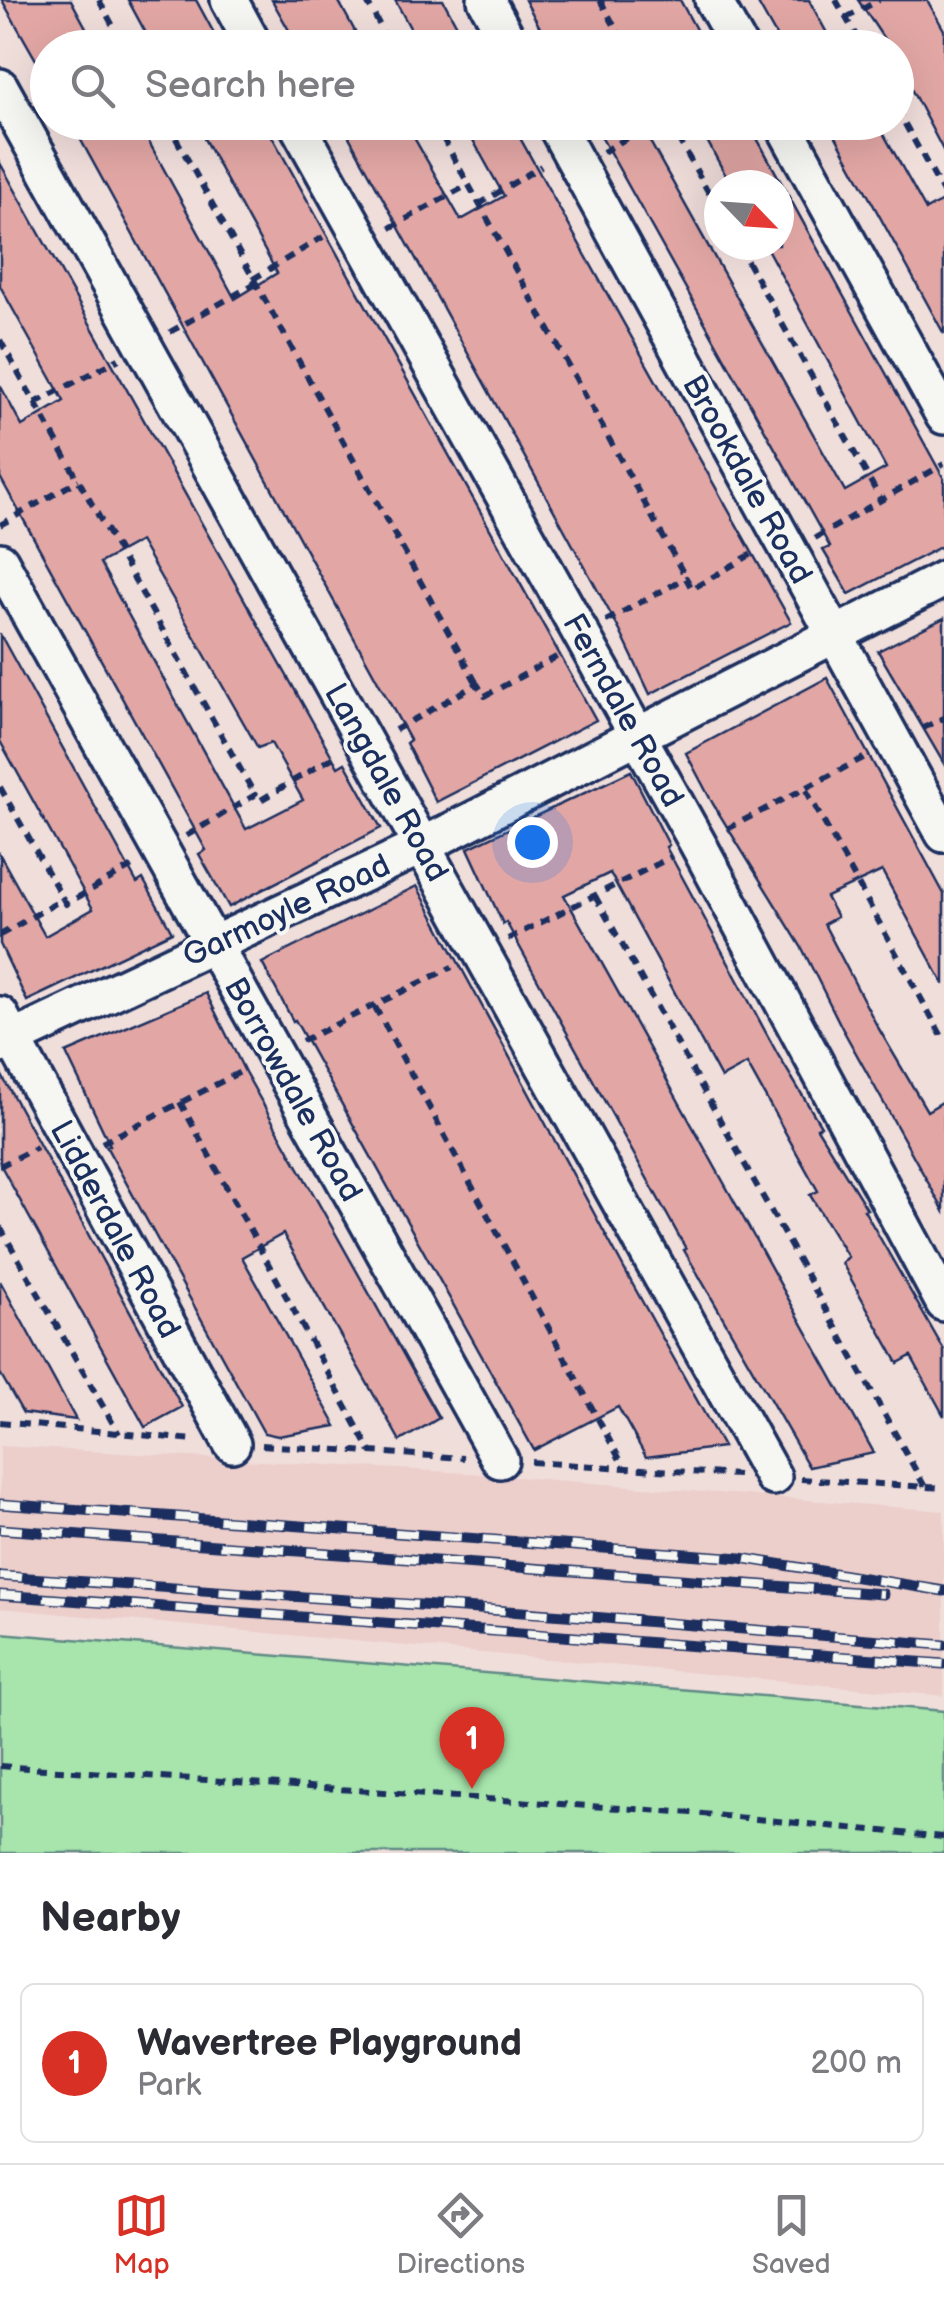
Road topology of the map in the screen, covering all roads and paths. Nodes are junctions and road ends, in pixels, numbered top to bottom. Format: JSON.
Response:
{"nodes":[{"id":1,"x":99,"y":0,"type":"edge"},
{"id":2,"x":229,"y":0,"type":"edge"},
{"id":3,"x":366,"y":0,"type":"edge"},
{"id":4,"x":486,"y":0,"type":"edge"},
{"id":5,"x":600,"y":0,"type":"edge"},
{"id":6,"x":713,"y":0,"type":"edge"},
{"id":7,"x":836,"y":0,"type":"edge"},
{"id":8,"x":879,"y":0,"type":"edge"},
{"id":9,"x":846,"y":18,"type":"junction"},
{"id":10,"x":115,"y":30,"type":"edge"},
{"id":11,"x":245,"y":30,"type":"edge"},
{"id":12,"x":382,"y":30,"type":"edge"},
{"id":13,"x":502,"y":30,"type":"edge"},
{"id":14,"x":617,"y":30,"type":"edge"},
{"id":15,"x":730,"y":30,"type":"edge"},
{"id":16,"x":853,"y":30,"type":"edge"},
{"id":17,"x":0,"y":86,"type":"edge"},
{"id":18,"x":30,"y":140,"type":"edge"},
{"id":19,"x":30,"y":140,"type":"edge"},
{"id":20,"x":176,"y":140,"type":"edge"},
{"id":21,"x":306,"y":140,"type":"edge"},
{"id":22,"x":444,"y":140,"type":"edge"},
{"id":23,"x":678,"y":140,"type":"edge"},
{"id":24,"x":685,"y":140,"type":"edge"},
{"id":25,"x":792,"y":140,"type":"edge"},
{"id":26,"x":914,"y":140,"type":"edge"},
{"id":27,"x":680,"y":143,"type":"junction"},
{"id":28,"x":567,"y":146,"type":"edge"},
{"id":29,"x":468,"y":185,"type":"junction"},
{"id":30,"x":704,"y":185,"type":"edge"},
{"id":31,"x":944,"y":194,"type":"edge"},
{"id":32,"x":478,"y":204,"type":"junction"},
{"id":33,"x":356,"y":232,"type":"junction"},
{"id":34,"x":746,"y":260,"type":"edge"},
{"id":35,"x":253,"y":279,"type":"junction"},
{"id":36,"x":0,"y":340,"type":"edge"},
{"id":37,"x":944,"y":416,"type":"edge"},
{"id":38,"x":944,"y":464,"type":"edge"},
{"id":39,"x":79,"y":480,"type":"junction"},
{"id":40,"x":881,"y":500,"type":"junction"},
{"id":41,"x":0,"y":525,"type":"edge"},
{"id":42,"x":784,"y":546,"type":"junction"},
{"id":43,"x":0,"y":561,"type":"edge"},
{"id":44,"x":686,"y":578,"type":"junction"},
{"id":45,"x":944,"y":579,"type":"edge"},
{"id":46,"x":834,"y":633,"type":"junction"},
{"id":47,"x":584,"y":638,"type":"junction"},
{"id":48,"x":478,"y":684,"type":"junction"},
{"id":49,"x":639,"y":737,"type":"junction"},
{"id":50,"x":368,"y":746,"type":"junction"},
{"id":51,"x":0,"y":786,"type":"edge"},
{"id":52,"x":806,"y":790,"type":"dead end"},
{"id":53,"x":255,"y":795,"type":"dead end"},
{"id":54,"x":944,"y":834,"type":"edge"},
{"id":55,"x":422,"y":846,"type":"junction"},
{"id":56,"x":596,"y":896,"type":"dead end"},
{"id":57,"x":63,"y":899,"type":"dead end"},
{"id":58,"x":212,"y":944,"type":"junction"},
{"id":59,"x":375,"y":1006,"type":"dead end"},
{"id":60,"x":5,"y":1033,"type":"edge"},
{"id":61,"x":944,"y":1040,"type":"edge"},
{"id":62,"x":180,"y":1102,"type":"dead end"},
{"id":63,"x":0,"y":1227,"type":"edge"},
{"id":64,"x":944,"y":1302,"type":"edge"},
{"id":65,"x":119,"y":1434,"type":"dead end"},
{"id":66,"x":232,"y":1444,"type":"dead end"},
{"id":67,"x":371,"y":1452,"type":"dead end"},
{"id":68,"x":500,"y":1460,"type":"dead end"},
{"id":69,"x":624,"y":1468,"type":"dead end"},
{"id":70,"x":773,"y":1477,"type":"dead end"},
{"id":71,"x":925,"y":1486,"type":"dead end"},
{"id":72,"x":0,"y":1766,"type":"edge"},
{"id":73,"x":944,"y":1837,"type":"edge"}],
"edges":[{"from":1,"to":10,"type":"path"},
{"from":2,"to":11,"type":"street"},
{"from":3,"to":12,"type":"path"},
{"from":4,"to":13,"type":"street"},
{"from":5,"to":14,"type":"path"},
{"from":6,"to":15,"type":"street"},
{"from":7,"to":9,"type":"path"},
{"from":8,"to":9,"type":"path"},
{"from":9,"to":16,"type":"path"},
{"from":17,"to":18,"type":"street","name":"Langdale Road"},
{"from":19,"to":50,"type":"street","name":"Langdale Road"},
{"from":20,"to":35,"type":"path"},
{"from":21,"to":33,"type":"street","name":"Ferndale Road"},
{"from":22,"to":29,"type":"path"},
{"from":23,"to":27,"type":"path"},
{"from":24,"to":27,"type":"path"},
{"from":25,"to":37,"type":"street"},
{"from":26,"to":31,"type":"path"},
{"from":27,"to":30,"type":"path"},
{"from":28,"to":32,"type":"path"},
{"from":28,"to":42,"type":"street","name":"Brookdale Road"},
{"from":29,"to":32,"type":"path"},
{"from":29,"to":33,"type":"path"},
{"from":32,"to":44,"type":"path"},
{"from":33,"to":35,"type":"path"},
{"from":33,"to":47,"type":"street","name":"Ferndale Road"},
{"from":34,"to":40,"type":"path"},
{"from":35,"to":48,"type":"path"},
{"from":36,"to":39,"type":"path"},
{"from":38,"to":40,"type":"path"},
{"from":39,"to":41,"type":"path"},
{"from":39,"to":53,"type":"path"},
{"from":40,"to":42,"type":"path"},
{"from":42,"to":44,"type":"path"},
{"from":42,"to":46,"type":"street","name":"Brookdale Road"},
{"from":43,"to":58,"type":"street","name":"Borrowdale Road"},
{"from":44,"to":47,"type":"path"},
{"from":45,"to":46,"type":"street","name":"Garmoyle Road"},
{"from":46,"to":49,"type":"street","name":"Garmoyle Road"},
{"from":46,"to":54,"type":"street","name":"Brookdale Road"},
{"from":47,"to":48,"type":"path"},
{"from":47,"to":49,"type":"street","name":"Ferndale Road"},
{"from":48,"to":50,"type":"path"},
{"from":49,"to":55,"type":"street","name":"Garmoyle Road"},
{"from":49,"to":64,"type":"street","name":"Ferndale Road"},
{"from":50,"to":55,"type":"street","name":"Langdale Road"},
{"from":51,"to":57,"type":"path"},
{"from":52,"to":61,"type":"path"},
{"from":55,"to":58,"type":"street","name":"Garmoyle Road"},
{"from":55,"to":70,"type":"street","name":"Langdale Road"},
{"from":56,"to":71,"type":"path"},
{"from":58,"to":60,"type":"street","name":"Garmoyle Road"},
{"from":58,"to":68,"type":"street","name":"Borrowdale Road"},
{"from":59,"to":69,"type":"path"},
{"from":60,"to":66,"type":"street","name":"Lidderdale Road"},
{"from":62,"to":67,"type":"path"},
{"from":63,"to":65,"type":"path"},
{"from":72,"to":73,"type":"path"}]}
